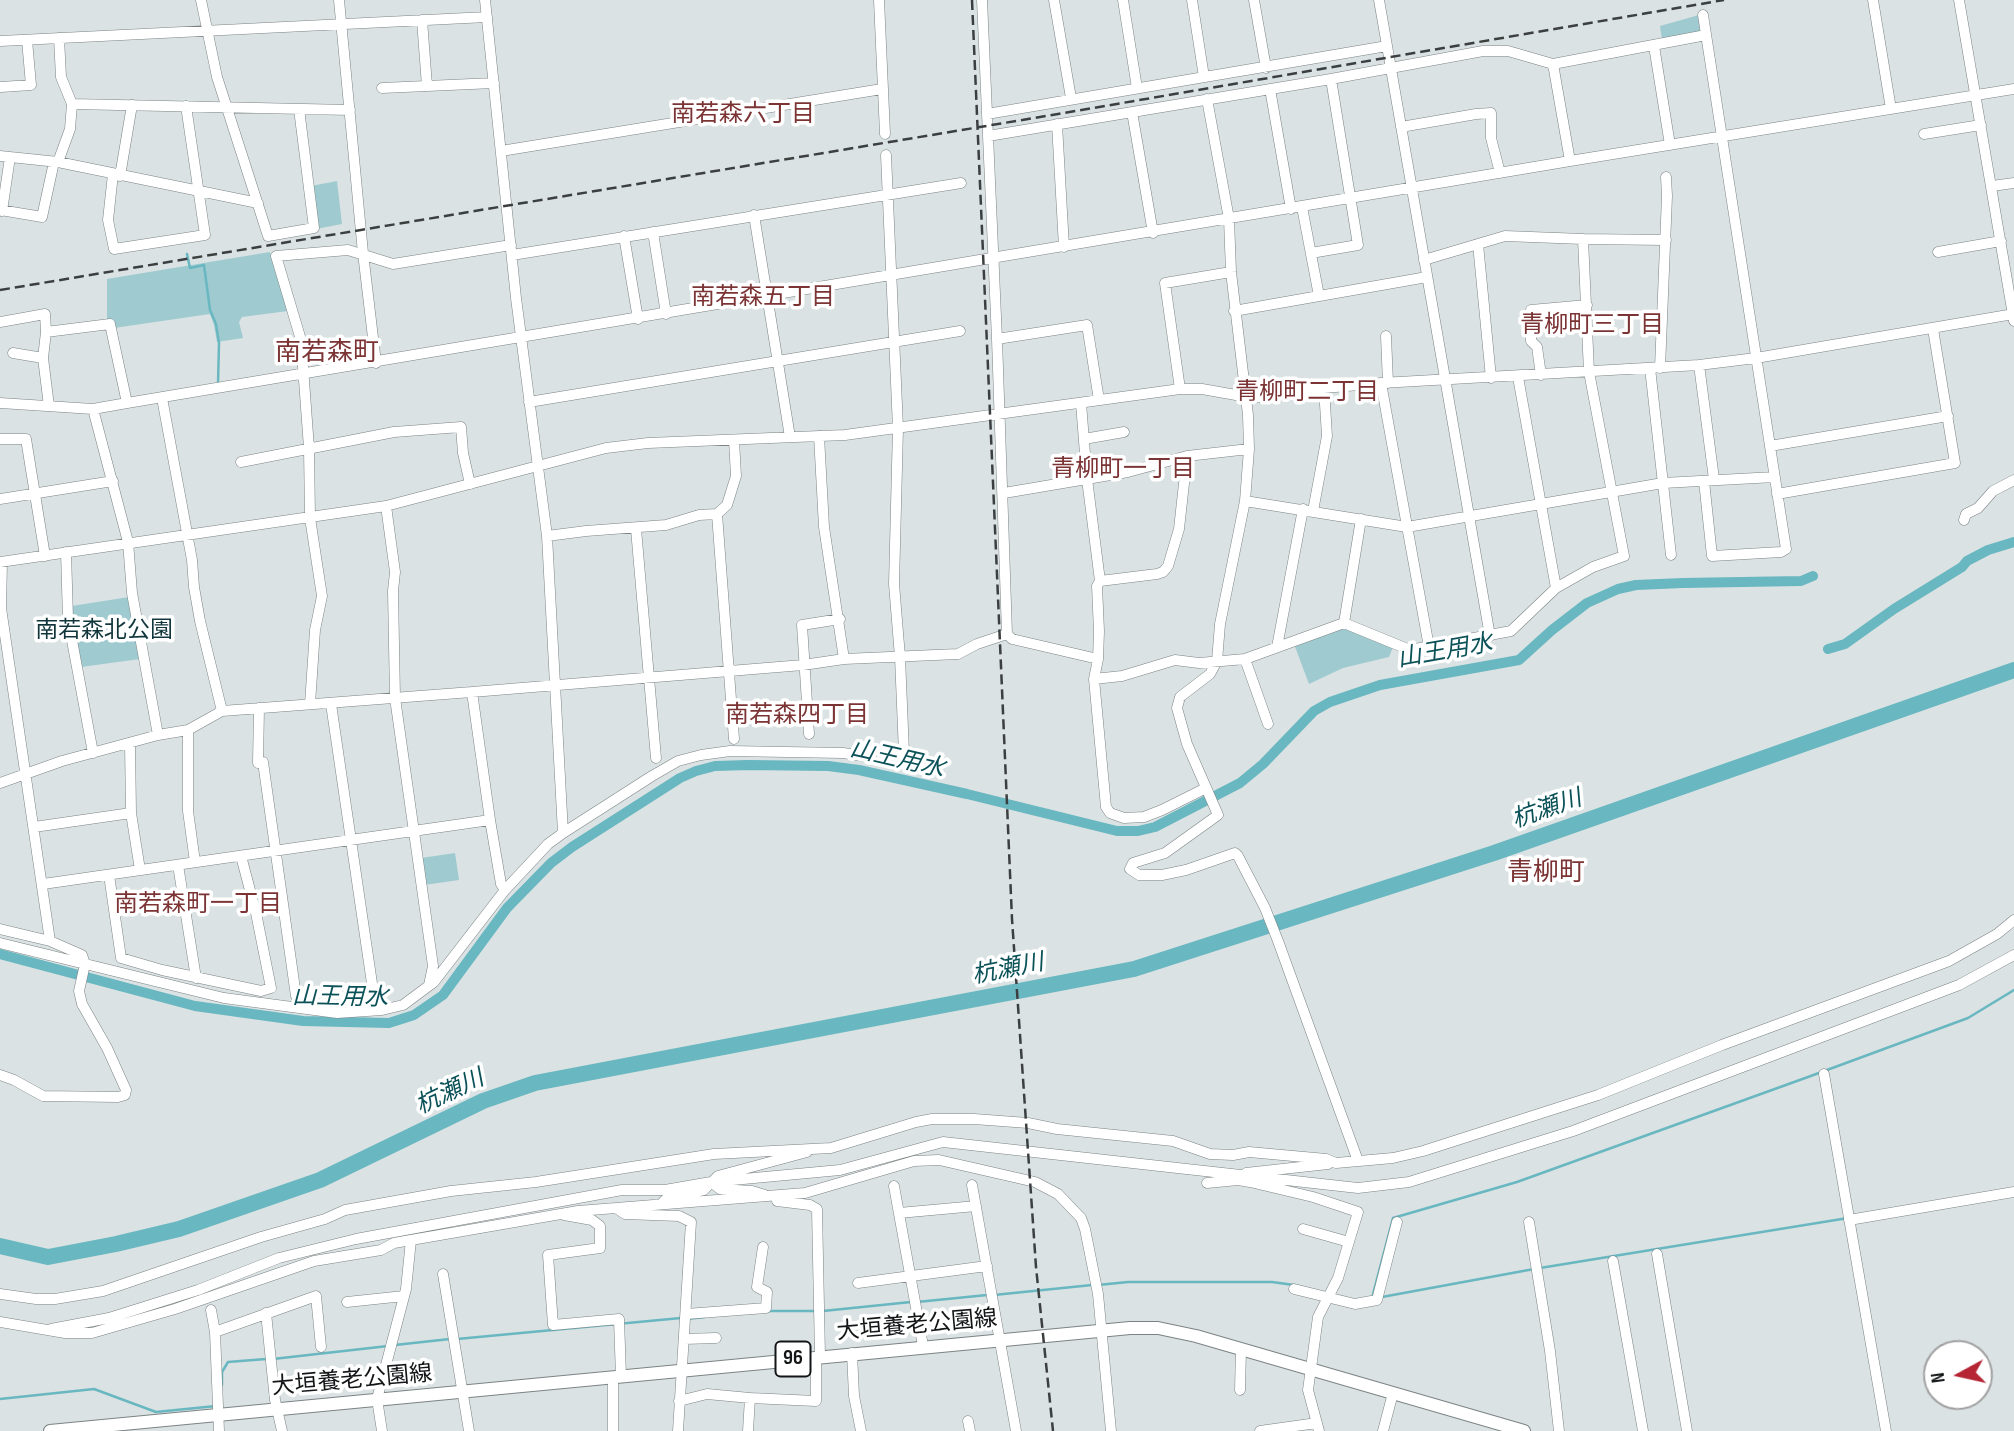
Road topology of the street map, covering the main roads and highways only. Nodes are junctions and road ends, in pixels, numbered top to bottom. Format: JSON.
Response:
{"nodes":[{"id":1,"x":150,"y":1426,"type":"edge"},
{"id":2,"x":50,"y":1431,"type":"edge"},
{"id":3,"x":1524,"y":1431,"type":"edge"}],
"edges":[{"from":1,"to":2,"type":"main road","name":"大垣養老公園線","number":"96"},
{"from":1,"to":3,"type":"main road","name":"大垣養老公園線","number":"96"}]}
